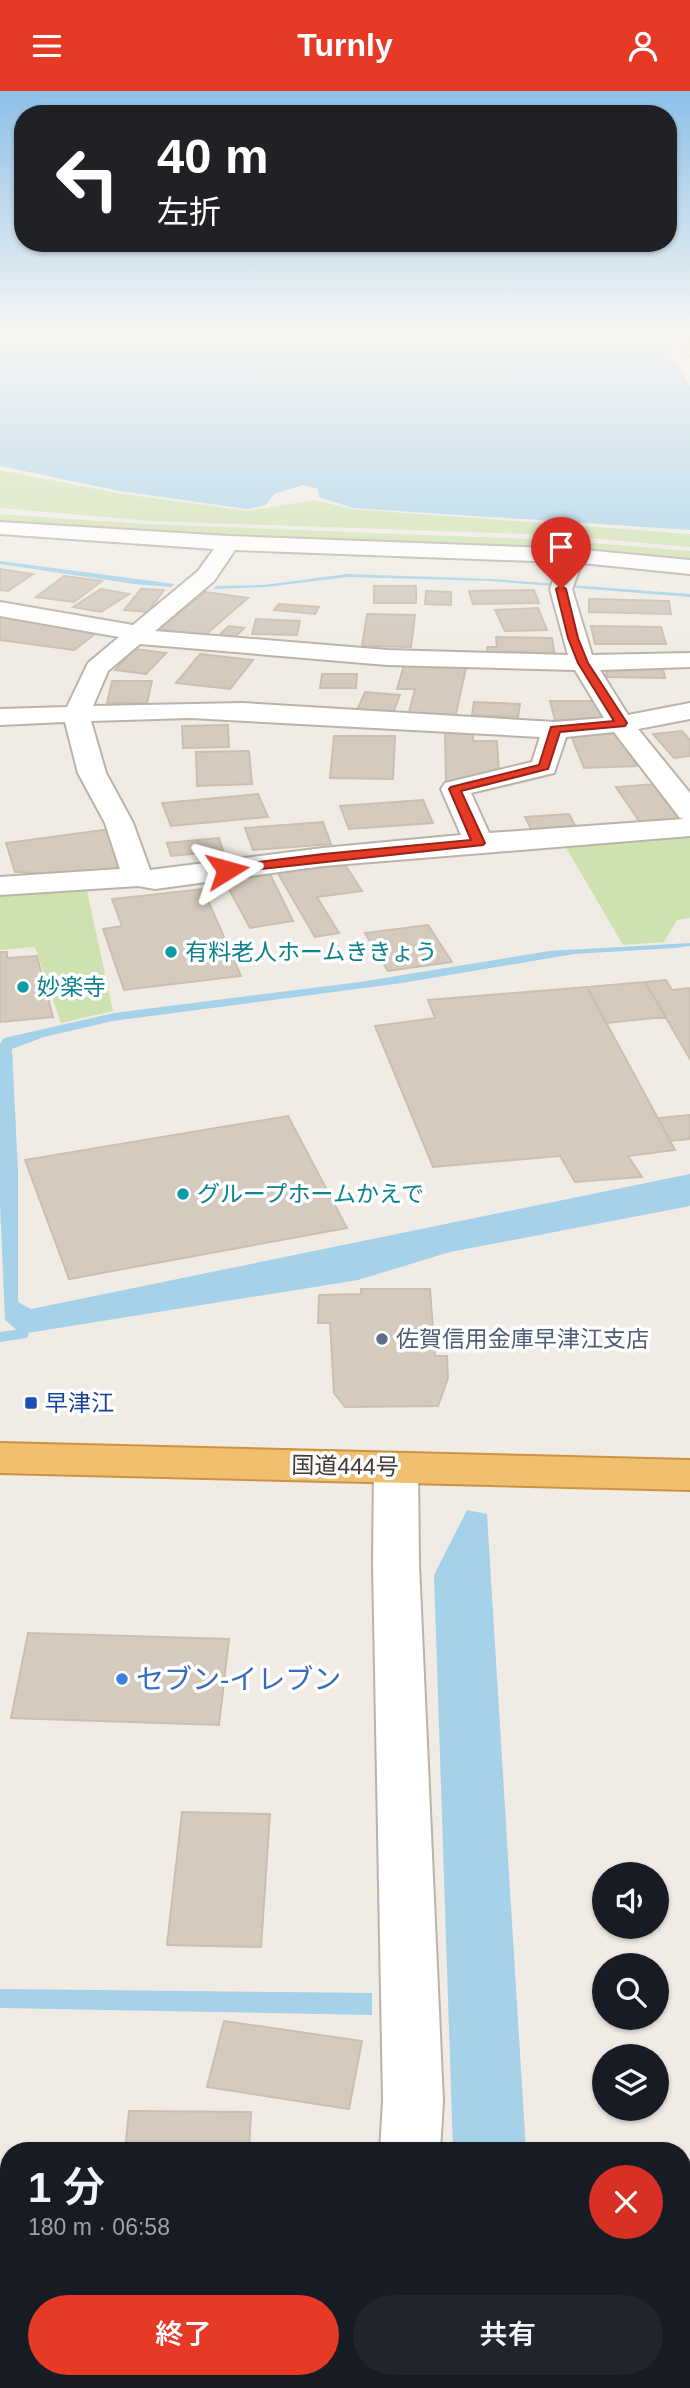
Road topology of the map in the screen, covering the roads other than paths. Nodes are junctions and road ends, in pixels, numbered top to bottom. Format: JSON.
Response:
{"nodes":[{"id":1,"x":0,"y":528,"type":"edge"},
{"id":2,"x":229,"y":543,"type":"junction"},
{"id":3,"x":574,"y":557,"type":"junction"},
{"id":4,"x":690,"y":567,"type":"edge"},
{"id":5,"x":0,"y":609,"type":"edge"},
{"id":6,"x":134,"y":635,"type":"junction"},
{"id":7,"x":690,"y":660,"type":"edge"},
{"id":8,"x":583,"y":663,"type":"junction"},
{"id":9,"x":690,"y":711,"type":"edge"},
{"id":10,"x":76,"y":715,"type":"junction"},
{"id":11,"x":0,"y":717,"type":"edge"},
{"id":12,"x":621,"y":723,"type":"junction"},
{"id":13,"x":555,"y":730,"type":"junction"},
{"id":14,"x":690,"y":812,"type":"edge"},
{"id":15,"x":690,"y":827,"type":"edge"},
{"id":16,"x":479,"y":843,"type":"junction"},
{"id":17,"x":138,"y":877,"type":"junction"},
{"id":18,"x":0,"y":886,"type":"edge"},
{"id":19,"x":0,"y":1458,"type":"edge"},
{"id":20,"x":396,"y":1468,"type":"junction"},
{"id":21,"x":690,"y":1475,"type":"edge"},
{"id":22,"x":411,"y":2142,"type":"edge"}],
"edges":[{"from":1,"to":2,"type":"street"},
{"from":2,"to":3,"type":"street"},
{"from":2,"to":6,"type":"street"},
{"from":3,"to":4,"type":"street"},
{"from":3,"to":8,"type":"street"},
{"from":5,"to":6,"type":"street"},
{"from":6,"to":8,"type":"street"},
{"from":6,"to":10,"type":"street"},
{"from":7,"to":8,"type":"street"},
{"from":8,"to":12,"type":"street"},
{"from":9,"to":12,"type":"street"},
{"from":10,"to":11,"type":"street"},
{"from":10,"to":13,"type":"street"},
{"from":10,"to":17,"type":"street"},
{"from":12,"to":13,"type":"street"},
{"from":12,"to":14,"type":"street"},
{"from":13,"to":16,"type":"street"},
{"from":15,"to":16,"type":"street"},
{"from":16,"to":17,"type":"street"},
{"from":17,"to":18,"type":"street"},
{"from":19,"to":20,"type":"highway","name":"国道444号"},
{"from":20,"to":21,"type":"highway","name":"国道444号"},
{"from":20,"to":22,"type":"street"}]}
